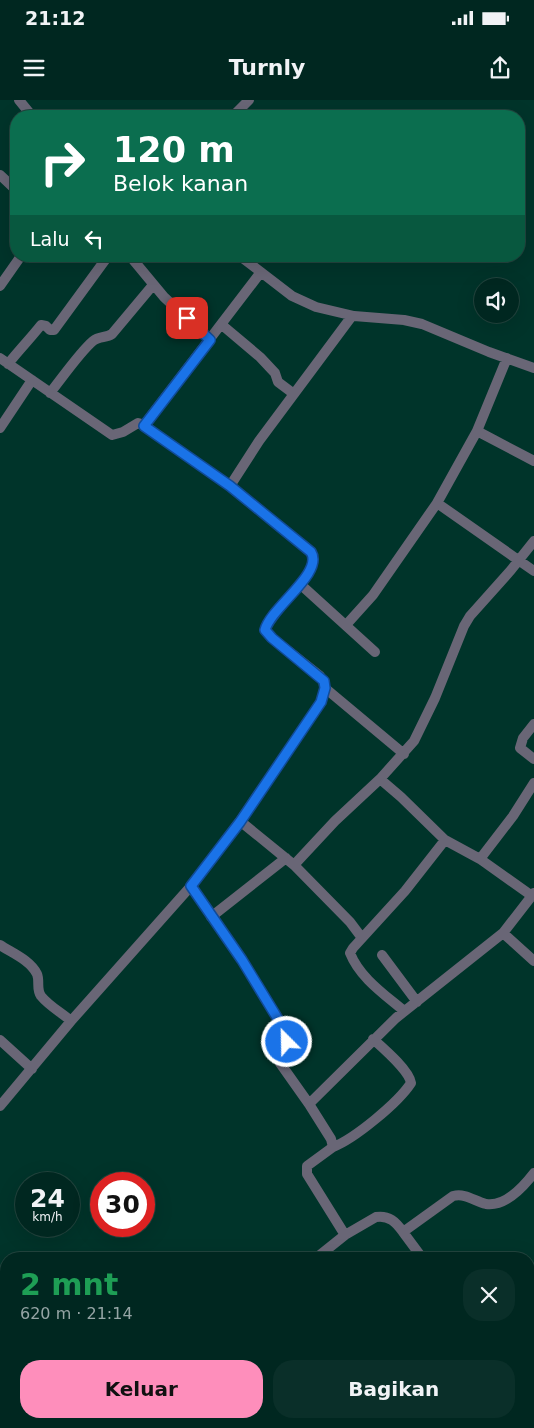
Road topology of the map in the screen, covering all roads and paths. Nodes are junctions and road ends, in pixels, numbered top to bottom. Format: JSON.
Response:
{"nodes":[{"id":1,"x":18,"y":100,"type":"edge"},
{"id":2,"x":249,"y":100,"type":"edge"},
{"id":3,"x":27,"y":110,"type":"edge"},
{"id":4,"x":239,"y":110,"type":"edge"},
{"id":5,"x":0,"y":175,"type":"edge"},
{"id":6,"x":10,"y":184,"type":"edge"},
{"id":7,"x":16,"y":262,"type":"edge"},
{"id":8,"x":104,"y":262,"type":"edge"},
{"id":9,"x":135,"y":262,"type":"edge"},
{"id":10,"x":248,"y":262,"type":"edge"},
{"id":11,"x":261,"y":272,"type":"junction"},
{"id":12,"x":153,"y":284,"type":"junction"},
{"id":13,"x":0,"y":286,"type":"edge"},
{"id":14,"x":352,"y":316,"type":"junction"},
{"id":15,"x":222,"y":325,"type":"junction"},
{"id":16,"x":210,"y":340,"type":"junction"},
{"id":17,"x":506,"y":358,"type":"junction"},
{"id":18,"x":4,"y":361,"type":"edge"},
{"id":19,"x":534,"y":368,"type":"edge"},
{"id":20,"x":32,"y":380,"type":"junction"},
{"id":21,"x":50,"y":393,"type":"junction"},
{"id":22,"x":294,"y":394,"type":"junction"},
{"id":23,"x":1,"y":424,"type":"edge"},
{"id":24,"x":144,"y":426,"type":"junction"},
{"id":25,"x":476,"y":431,"type":"junction"},
{"id":26,"x":534,"y":461,"type":"edge"},
{"id":27,"x":230,"y":486,"type":"junction"},
{"id":28,"x":437,"y":503,"type":"junction"},
{"id":29,"x":534,"y":541,"type":"edge"},
{"id":30,"x":519,"y":560,"type":"junction"},
{"id":31,"x":534,"y":571,"type":"edge"},
{"id":32,"x":300,"y":584,"type":"junction"},
{"id":33,"x":346,"y":625,"type":"junction"},
{"id":34,"x":375,"y":652,"type":"dead end"},
{"id":35,"x":325,"y":688,"type":"junction"},
{"id":36,"x":534,"y":724,"type":"edge"},
{"id":37,"x":404,"y":754,"type":"junction"},
{"id":38,"x":534,"y":759,"type":"edge"},
{"id":39,"x":380,"y":779,"type":"junction"},
{"id":40,"x":534,"y":783,"type":"edge"},
{"id":41,"x":240,"y":822,"type":"junction"},
{"id":42,"x":445,"y":840,"type":"junction"},
{"id":43,"x":480,"y":859,"type":"junction"},
{"id":44,"x":290,"y":861,"type":"junction"},
{"id":45,"x":191,"y":886,"type":"junction"},
{"id":46,"x":533,"y":895,"type":"edge"},
{"id":47,"x":211,"y":917,"type":"junction"},
{"id":48,"x":503,"y":933,"type":"junction"},
{"id":49,"x":362,"y":938,"type":"junction"},
{"id":50,"x":0,"y":945,"type":"edge"},
{"id":51,"x":382,"y":955,"type":"dead end"},
{"id":52,"x":534,"y":961,"type":"edge"},
{"id":53,"x":417,"y":1002,"type":"junction"},
{"id":54,"x":404,"y":1011,"type":"junction"},
{"id":55,"x":71,"y":1021,"type":"junction"},
{"id":56,"x":373,"y":1039,"type":"junction"},
{"id":57,"x":0,"y":1040,"type":"edge"},
{"id":58,"x":32,"y":1069,"type":"junction"},
{"id":59,"x":308,"y":1104,"type":"junction"},
{"id":60,"x":0,"y":1106,"type":"edge"},
{"id":61,"x":333,"y":1147,"type":"junction"},
{"id":62,"x":533,"y":1176,"type":"edge"},
{"id":63,"x":403,"y":1232,"type":"junction"},
{"id":64,"x":345,"y":1235,"type":"junction"},
{"id":65,"x":324,"y":1252,"type":"edge"},
{"id":66,"x":418,"y":1252,"type":"edge"}],
"edges":[{"from":1,"to":3,"type":"street"},
{"from":2,"to":4,"type":"street"},
{"from":5,"to":6,"type":"street"},
{"from":7,"to":13,"type":"street"},
{"from":8,"to":18,"type":"street"},
{"from":9,"to":12,"type":"street"},
{"from":10,"to":11,"type":"street"},
{"from":11,"to":14,"type":"street"},
{"from":11,"to":15,"type":"street"},
{"from":12,"to":16,"type":"street"},
{"from":12,"to":21,"type":"street"},
{"from":14,"to":17,"type":"street"},
{"from":14,"to":22,"type":"street"},
{"from":15,"to":16,"type":"street"},
{"from":15,"to":22,"type":"street"},
{"from":16,"to":24,"type":"street"},
{"from":17,"to":19,"type":"street"},
{"from":17,"to":25,"type":"street"},
{"from":18,"to":20,"type":"street"},
{"from":20,"to":21,"type":"street"},
{"from":20,"to":23,"type":"street"},
{"from":21,"to":24,"type":"street"},
{"from":22,"to":27,"type":"street"},
{"from":24,"to":27,"type":"street"},
{"from":25,"to":26,"type":"street"},
{"from":25,"to":28,"type":"street"},
{"from":27,"to":32,"type":"street"},
{"from":28,"to":30,"type":"street"},
{"from":28,"to":33,"type":"street"},
{"from":29,"to":30,"type":"street"},
{"from":30,"to":31,"type":"street"},
{"from":30,"to":37,"type":"street"},
{"from":32,"to":33,"type":"street"},
{"from":32,"to":35,"type":"street"},
{"from":33,"to":34,"type":"street"},
{"from":35,"to":37,"type":"street"},
{"from":35,"to":41,"type":"street"},
{"from":36,"to":38,"type":"street"},
{"from":37,"to":39,"type":"street"},
{"from":39,"to":42,"type":"street"},
{"from":39,"to":44,"type":"street"},
{"from":40,"to":43,"type":"street"},
{"from":41,"to":44,"type":"street"},
{"from":41,"to":45,"type":"street"},
{"from":42,"to":43,"type":"street"},
{"from":42,"to":49,"type":"street"},
{"from":43,"to":46,"type":"street"},
{"from":44,"to":47,"type":"street"},
{"from":44,"to":49,"type":"street"},
{"from":45,"to":47,"type":"street"},
{"from":45,"to":55,"type":"street"},
{"from":46,"to":48,"type":"street"},
{"from":47,"to":59,"type":"street"},
{"from":48,"to":52,"type":"street"},
{"from":48,"to":53,"type":"street"},
{"from":49,"to":54,"type":"street"},
{"from":50,"to":55,"type":"street"},
{"from":51,"to":53,"type":"street"},
{"from":53,"to":54,"type":"street"},
{"from":54,"to":56,"type":"street"},
{"from":55,"to":58,"type":"street"},
{"from":56,"to":59,"type":"street"},
{"from":56,"to":61,"type":"street"},
{"from":57,"to":58,"type":"street"},
{"from":58,"to":60,"type":"street"},
{"from":59,"to":61,"type":"street"},
{"from":61,"to":64,"type":"street"},
{"from":62,"to":63,"type":"street"},
{"from":63,"to":64,"type":"street"},
{"from":63,"to":66,"type":"street"},
{"from":64,"to":65,"type":"street"}]}
